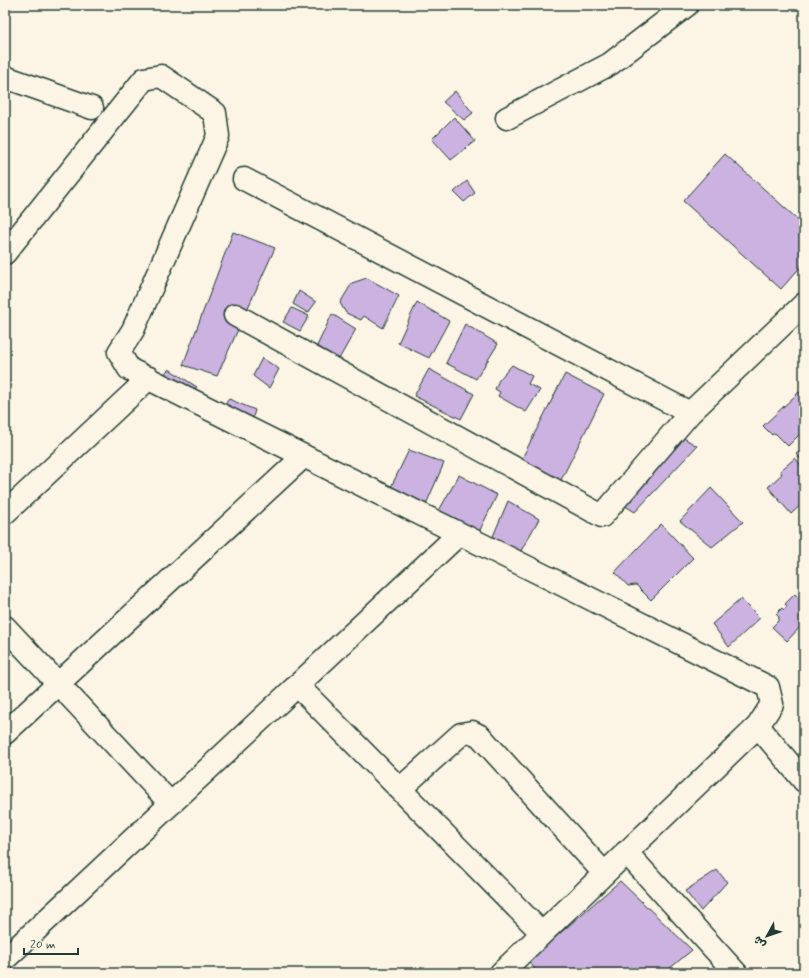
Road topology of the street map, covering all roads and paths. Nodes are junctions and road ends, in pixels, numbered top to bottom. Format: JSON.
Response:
{"nodes":[{"id":1,"x":687,"y":5,"type":"edge"},
{"id":2,"x":5,"y":77,"type":"edge"},
{"id":3,"x":92,"y":108,"type":"dead end"},
{"id":4,"x":507,"y":118,"type":"dead end"},
{"id":5,"x":244,"y":179,"type":"dead end"},
{"id":6,"x":5,"y":253,"type":"edge"},
{"id":7,"x":804,"y":304,"type":"edge"},
{"id":8,"x":235,"y":315,"type":"dead end"},
{"id":9,"x":149,"y":378,"type":"junction"},
{"id":10,"x":690,"y":413,"type":"junction"},
{"id":11,"x":304,"y":456,"type":"junction"},
{"id":12,"x":5,"y":512,"type":"edge"},
{"id":13,"x":459,"y":534,"type":"junction"},
{"id":14,"x":5,"y":627,"type":"edge"},
{"id":15,"x":59,"y":683,"type":"junction"},
{"id":16,"x":297,"y":686,"type":"junction"},
{"id":17,"x":758,"y":726,"type":"junction"},
{"id":18,"x":5,"y":733,"type":"edge"},
{"id":19,"x":804,"y":781,"type":"edge"},
{"id":20,"x":400,"y":790,"type":"junction"},
{"id":21,"x":171,"y":804,"type":"junction"},
{"id":22,"x":626,"y":852,"type":"junction"},
{"id":23,"x":604,"y":873,"type":"junction"},
{"id":24,"x":542,"y":933,"type":"junction"},
{"id":25,"x":5,"y":959,"type":"edge"},
{"id":26,"x":513,"y":969,"type":"edge"},
{"id":27,"x":736,"y":973,"type":"edge"}],
"edges":[{"from":1,"to":4,"type":"street"},
{"from":2,"to":3,"type":"street"},
{"from":5,"to":10,"type":"street"},
{"from":6,"to":9,"type":"street"},
{"from":7,"to":10,"type":"street"},
{"from":8,"to":10,"type":"street"},
{"from":9,"to":11,"type":"street"},
{"from":9,"to":12,"type":"street"},
{"from":11,"to":13,"type":"street"},
{"from":11,"to":15,"type":"street"},
{"from":13,"to":16,"type":"street"},
{"from":13,"to":17,"type":"street"},
{"from":14,"to":15,"type":"street"},
{"from":15,"to":18,"type":"street"},
{"from":15,"to":21,"type":"street"},
{"from":16,"to":20,"type":"street"},
{"from":16,"to":21,"type":"street"},
{"from":17,"to":19,"type":"street"},
{"from":17,"to":22,"type":"street"},
{"from":20,"to":23,"type":"street"},
{"from":20,"to":24,"type":"street"},
{"from":21,"to":25,"type":"street"},
{"from":22,"to":23,"type":"street"},
{"from":22,"to":27,"type":"street"},
{"from":23,"to":24,"type":"street"},
{"from":24,"to":26,"type":"street"}]}
